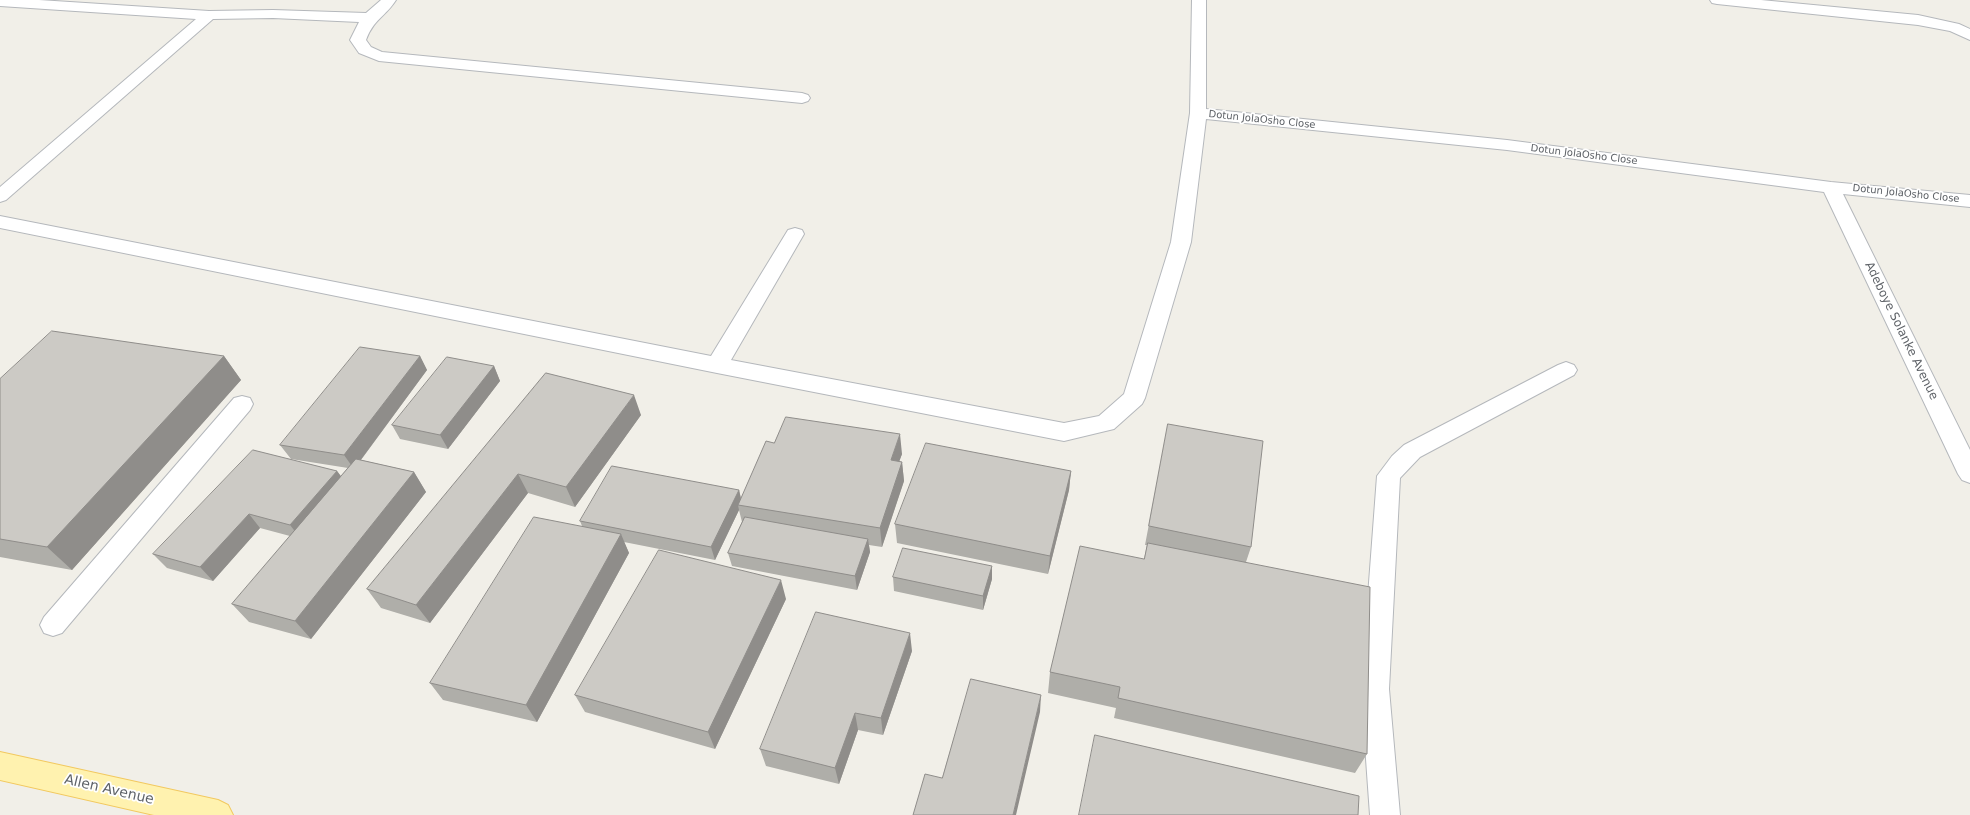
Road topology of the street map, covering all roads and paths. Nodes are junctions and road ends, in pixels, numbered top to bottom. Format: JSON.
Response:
{"nodes":[{"id":1,"x":389,"y":0,"type":"edge"},
{"id":2,"x":1199,"y":0,"type":"edge"},
{"id":3,"x":1717,"y":0,"type":"edge"},
{"id":4,"x":0,"y":2,"type":"edge"},
{"id":5,"x":209,"y":15,"type":"junction"},
{"id":6,"x":370,"y":18,"type":"junction"},
{"id":7,"x":1970,"y":35,"type":"edge"},
{"id":8,"x":802,"y":98,"type":"dead end"},
{"id":9,"x":1198,"y":113,"type":"junction"},
{"id":10,"x":0,"y":178,"type":"edge"},
{"id":11,"x":18,"y":181,"type":"junction"},
{"id":12,"x":1831,"y":187,"type":"junction"},
{"id":13,"x":0,"y":196,"type":"edge"},
{"id":14,"x":1970,"y":200,"type":"edge"},
{"id":15,"x":0,"y":222,"type":"edge"},
{"id":16,"x":795,"y":234,"type":"dead end"},
{"id":17,"x":717,"y":365,"type":"junction"},
{"id":18,"x":1566,"y":370,"type":"dead end"},
{"id":19,"x":242,"y":404,"type":"dead end"},
{"id":20,"x":1970,"y":474,"type":"edge"},
{"id":21,"x":53,"y":625,"type":"dead end"},
{"id":22,"x":0,"y":766,"type":"edge"},
{"id":23,"x":218,"y":815,"type":"edge"},
{"id":24,"x":1385,"y":815,"type":"edge"}],
"edges":[{"from":1,"to":6,"type":"street"},
{"from":2,"to":9,"type":"street"},
{"from":3,"to":7,"type":"street"},
{"from":4,"to":5,"type":"street"},
{"from":5,"to":6,"type":"street"},
{"from":5,"to":11,"type":"street"},
{"from":6,"to":8,"type":"street"},
{"from":9,"to":12,"type":"street","name":"Dotun JolaOsho Close"},
{"from":9,"to":17,"type":"street"},
{"from":10,"to":11,"type":"street"},
{"from":11,"to":13,"type":"street"},
{"from":12,"to":14,"type":"street","name":"Dotun JolaOsho Close"},
{"from":12,"to":20,"type":"street","name":"Adeboye Solanke Avenue"},
{"from":15,"to":17,"type":"street"},
{"from":16,"to":17,"type":"street"},
{"from":18,"to":24,"type":"street"},
{"from":19,"to":21,"type":"street"},
{"from":22,"to":23,"type":"main road","name":"Allen Avenue"}]}
